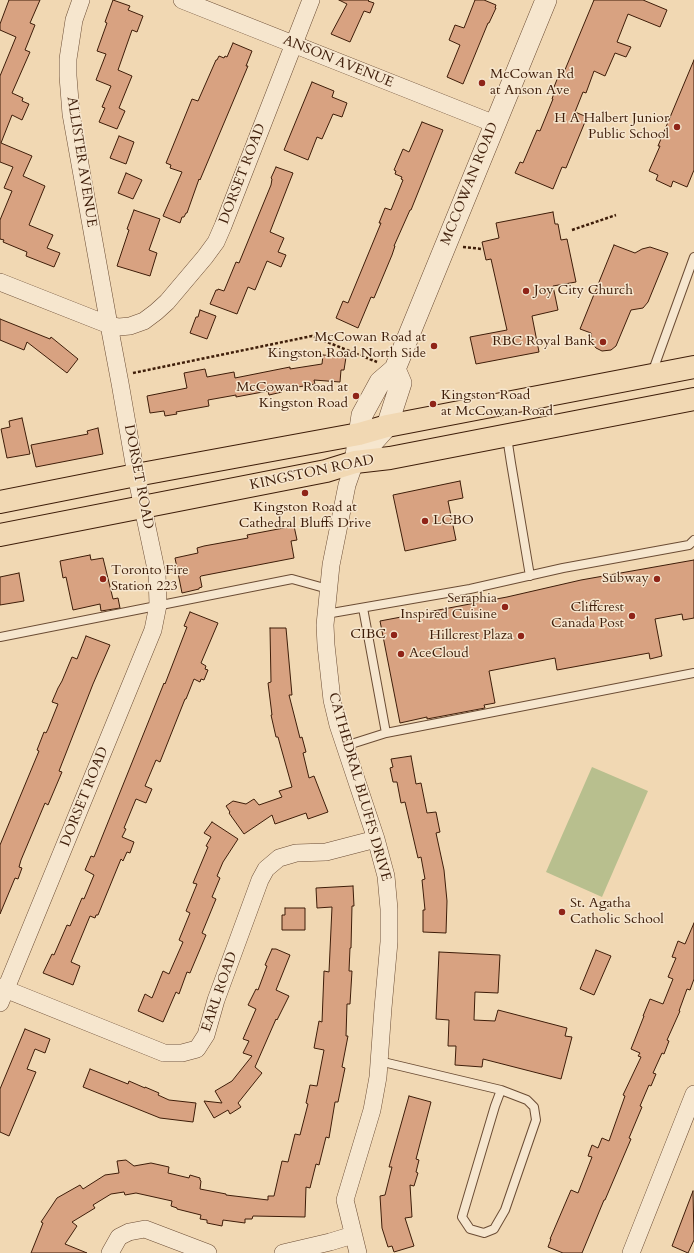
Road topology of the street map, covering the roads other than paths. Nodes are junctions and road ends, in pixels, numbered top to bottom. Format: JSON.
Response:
{"nodes":[{"id":1,"x":81,"y":0,"type":"edge"},
{"id":2,"x":182,"y":0,"type":"edge"},
{"id":3,"x":310,"y":0,"type":"edge"},
{"id":4,"x":546,"y":0,"type":"edge"},
{"id":5,"x":293,"y":44,"type":"junction"},
{"id":6,"x":495,"y":124,"type":"junction"},
{"id":7,"x":694,"y":257,"type":"edge"},
{"id":8,"x":0,"y":282,"type":"edge"},
{"id":9,"x":108,"y":325,"type":"junction"},
{"id":10,"x":694,"y":366,"type":"edge"},
{"id":11,"x":395,"y":369,"type":"junction"},
{"id":12,"x":651,"y":376,"type":"junction"},
{"id":13,"x":693,"y":401,"type":"edge"},
{"id":14,"x":387,"y":426,"type":"junction"},
{"id":15,"x":358,"y":434,"type":"junction"},
{"id":16,"x":507,"y":436,"type":"junction"},
{"id":17,"x":355,"y":462,"type":"junction"},
{"id":18,"x":136,"y":475,"type":"junction"},
{"id":19,"x":0,"y":502,"type":"edge"},
{"id":20,"x":143,"y":507,"type":"junction"},
{"id":21,"x":0,"y":535,"type":"edge"},
{"id":22,"x":694,"y":540,"type":"edge"},
{"id":23,"x":530,"y":576,"type":"junction"},
{"id":24,"x":328,"y":589,"type":"junction"},
{"id":25,"x":158,"y":605,"type":"junction"},
{"id":26,"x":364,"y":608,"type":"junction"},
{"id":27,"x":326,"y":614,"type":"junction"},
{"id":28,"x":0,"y":637,"type":"edge"},
{"id":29,"x":694,"y":673,"type":"edge"},
{"id":30,"x":386,"y":733,"type":"junction"},
{"id":31,"x":345,"y":746,"type":"junction"},
{"id":32,"x":376,"y":839,"type":"junction"},
{"id":33,"x":2,"y":993,"type":"edge"},
{"id":34,"x":379,"y":1061,"type":"junction"},
{"id":35,"x":501,"y":1090,"type":"junction"},
{"id":36,"x":694,"y":1094,"type":"edge"},
{"id":37,"x":353,"y":1235,"type":"junction"},
{"id":38,"x":110,"y":1253,"type":"edge"},
{"id":39,"x":208,"y":1253,"type":"edge"},
{"id":40,"x":283,"y":1253,"type":"edge"},
{"id":41,"x":358,"y":1253,"type":"edge"},
{"id":42,"x":631,"y":1253,"type":"edge"}],
"edges":[{"from":1,"to":9,"type":"street","name":"ALLISTER AVENUE"},
{"from":2,"to":5,"type":"street","name":"ANSON AVENUE"},
{"from":3,"to":5,"type":"street","name":"DORSET ROAD"},
{"from":4,"to":6,"type":"street","name":"MCCOWAN ROAD"},
{"from":5,"to":6,"type":"street","name":"ANSON AVENUE"},
{"from":5,"to":9,"type":"street","name":"DORSET ROAD"},
{"from":6,"to":11,"type":"street","name":"MCCOWAN ROAD"},
{"from":7,"to":12,"type":"lane"},
{"from":8,"to":9,"type":"street"},
{"from":9,"to":18,"type":"street","name":"DORSET ROAD"},
{"from":10,"to":12,"type":"main road","name":"KINGSTON ROAD"},
{"from":11,"to":14,"type":"street"},
{"from":11,"to":15,"type":"street","name":"MCCOWAN ROAD"},
{"from":12,"to":14,"type":"main road","name":"KINGSTON ROAD"},
{"from":13,"to":16,"type":"main road","name":"KINGSTON ROAD"},
{"from":14,"to":15,"type":"main road","name":"KINGSTON ROAD"},
{"from":14,"to":17,"type":"street"},
{"from":15,"to":17,"type":"street","name":"MCCOWAN ROAD"},
{"from":15,"to":18,"type":"main road","name":"KINGSTON ROAD"},
{"from":16,"to":17,"type":"main road","name":"KINGSTON ROAD"},
{"from":16,"to":23,"type":"lane"},
{"from":17,"to":20,"type":"main road","name":"KINGSTON ROAD"},
{"from":17,"to":24,"type":"street","name":"CATHEDRAL BLUFFS DRIVE"},
{"from":18,"to":19,"type":"main road","name":"KINGSTON ROAD"},
{"from":18,"to":20,"type":"street","name":"DORSET ROAD"},
{"from":20,"to":21,"type":"main road","name":"KINGSTON ROAD"},
{"from":20,"to":25,"type":"street","name":"DORSET ROAD"},
{"from":22,"to":23,"type":"lane"},
{"from":23,"to":26,"type":"lane"},
{"from":24,"to":25,"type":"lane"},
{"from":24,"to":27,"type":"street","name":"CATHEDRAL BLUFFS DRIVE"},
{"from":25,"to":28,"type":"lane"},
{"from":25,"to":33,"type":"street","name":"DORSET ROAD"},
{"from":26,"to":27,"type":"lane"},
{"from":26,"to":30,"type":"lane"},
{"from":27,"to":31,"type":"street","name":"CATHEDRAL BLUFFS DRIVE"},
{"from":29,"to":30,"type":"lane"},
{"from":30,"to":31,"type":"lane"},
{"from":31,"to":32,"type":"street","name":"CATHEDRAL BLUFFS DRIVE"},
{"from":32,"to":33,"type":"street","name":"EARL ROAD"},
{"from":32,"to":34,"type":"street","name":"CATHEDRAL BLUFFS DRIVE"},
{"from":34,"to":35,"type":"lane"},
{"from":34,"to":37,"type":"street","name":"CATHEDRAL BLUFFS DRIVE"},
{"from":35,"to":35,"type":"lane"},
{"from":36,"to":42,"type":"street"},
{"from":37,"to":40,"type":"street"},
{"from":37,"to":41,"type":"street","name":"CATHEDRAL BLUFFS DRIVE"},
{"from":38,"to":39,"type":"street"}]}
